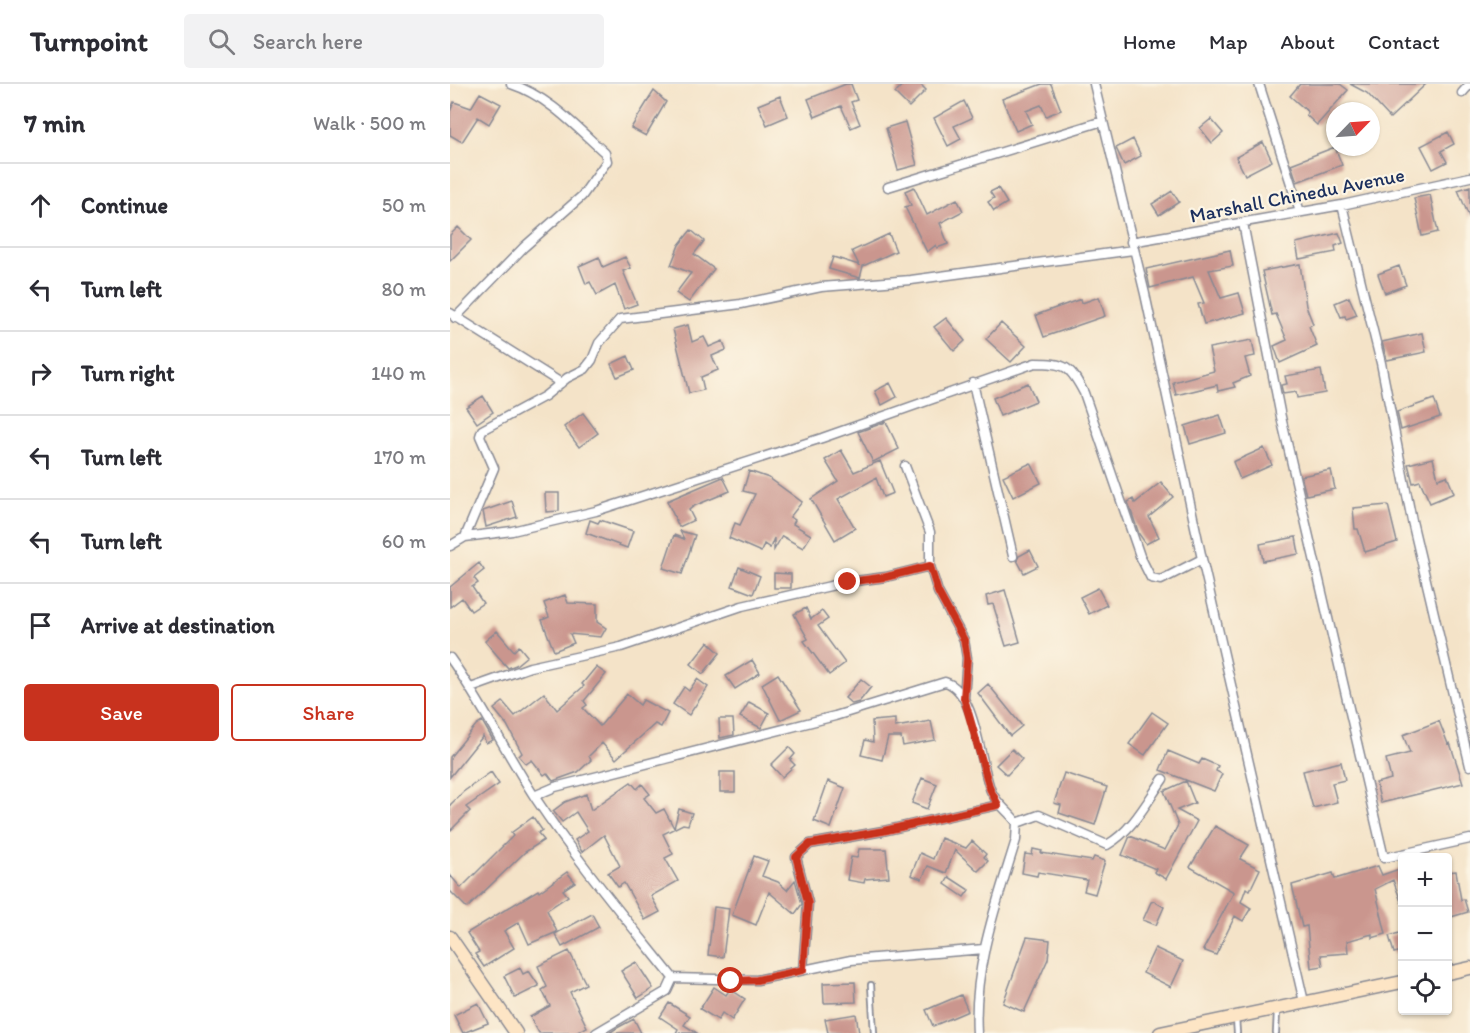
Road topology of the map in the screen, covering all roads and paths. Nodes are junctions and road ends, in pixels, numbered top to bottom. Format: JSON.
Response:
{"nodes":[{"id":1,"x":511,"y":84,"type":"edge"},
{"id":2,"x":1094,"y":84,"type":"edge"},
{"id":3,"x":1259,"y":84,"type":"edge"},
{"id":4,"x":1470,"y":84,"type":"edge"},
{"id":5,"x":1462,"y":93,"type":"dead end"},
{"id":6,"x":1103,"y":121,"type":"junction"},
{"id":7,"x":1470,"y":177,"type":"edge"},
{"id":8,"x":888,"y":187,"type":"dead end"},
{"id":9,"x":1342,"y":205,"type":"junction"},
{"id":10,"x":1300,"y":212,"type":"junction"},
{"id":11,"x":1243,"y":223,"type":"junction"},
{"id":12,"x":1132,"y":246,"type":"junction"},
{"id":13,"x":453,"y":316,"type":"edge"},
{"id":14,"x":561,"y":383,"type":"junction"},
{"id":15,"x":973,"y":384,"type":"junction"},
{"id":16,"x":905,"y":466,"type":"dead end"},
{"id":17,"x":465,"y":537,"type":"junction"},
{"id":18,"x":450,"y":546,"type":"edge"},
{"id":19,"x":1013,"y":556,"type":"dead end"},
{"id":20,"x":1202,"y":559,"type":"junction"},
{"id":21,"x":930,"y":566,"type":"junction"},
{"id":22,"x":450,"y":658,"type":"edge"},
{"id":23,"x":471,"y":688,"type":"junction"},
{"id":24,"x":964,"y":698,"type":"junction"},
{"id":25,"x":1470,"y":766,"type":"edge"},
{"id":26,"x":1163,"y":779,"type":"dead end"},
{"id":27,"x":534,"y":796,"type":"junction"},
{"id":28,"x":998,"y":805,"type":"junction"},
{"id":29,"x":1017,"y":823,"type":"junction"},
{"id":30,"x":1470,"y":839,"type":"edge"},
{"id":31,"x":450,"y":937,"type":"edge"},
{"id":32,"x":984,"y":949,"type":"junction"},
{"id":33,"x":1470,"y":968,"type":"edge"},
{"id":34,"x":803,"y":970,"type":"junction"},
{"id":35,"x":1452,"y":972,"type":"edge"},
{"id":36,"x":673,"y":978,"type":"junction"},
{"id":37,"x":1398,"y":983,"type":"edge"},
{"id":38,"x":871,"y":985,"type":"dead end"},
{"id":39,"x":1304,"y":1002,"type":"junction"},
{"id":40,"x":1277,"y":1008,"type":"junction"},
{"id":41,"x":1236,"y":1017,"type":"junction"},
{"id":42,"x":516,"y":1033,"type":"edge"},
{"id":43,"x":596,"y":1033,"type":"edge"},
{"id":44,"x":873,"y":1033,"type":"edge"},
{"id":45,"x":977,"y":1033,"type":"edge"},
{"id":46,"x":1160,"y":1033,"type":"edge"},
{"id":47,"x":1237,"y":1033,"type":"edge"},
{"id":48,"x":1276,"y":1033,"type":"edge"}],
"edges":[{"from":1,"to":13,"type":"street"},
{"from":2,"to":6,"type":"street"},
{"from":3,"to":10,"type":"street"},
{"from":4,"to":5,"type":"street"},
{"from":6,"to":8,"type":"street"},
{"from":6,"to":12,"type":"street"},
{"from":7,"to":9,"type":"street","name":"Marshall Chinedu Avenue"},
{"from":9,"to":10,"type":"street","name":"Marshall Chinedu Avenue"},
{"from":9,"to":25,"type":"street"},
{"from":10,"to":11,"type":"street","name":"Marshall Chinedu Avenue"},
{"from":11,"to":12,"type":"street","name":"Marshall Chinedu Avenue"},
{"from":11,"to":30,"type":"street"},
{"from":12,"to":14,"type":"street","name":"Marshall Chinedu Avenue"},
{"from":12,"to":20,"type":"street"},
{"from":13,"to":14,"type":"street"},
{"from":14,"to":17,"type":"street","name":"Marshall Chinedu Avenue"},
{"from":15,"to":17,"type":"street"},
{"from":15,"to":19,"type":"street"},
{"from":15,"to":20,"type":"street"},
{"from":16,"to":21,"type":"street"},
{"from":17,"to":18,"type":"street"},
{"from":20,"to":39,"type":"street"},
{"from":21,"to":23,"type":"street"},
{"from":21,"to":24,"type":"street"},
{"from":22,"to":23,"type":"street"},
{"from":23,"to":27,"type":"street"},
{"from":24,"to":27,"type":"street"},
{"from":24,"to":28,"type":"street"},
{"from":26,"to":29,"type":"street"},
{"from":27,"to":36,"type":"street"},
{"from":28,"to":29,"type":"street"},
{"from":28,"to":34,"type":"street"},
{"from":29,"to":32,"type":"street"},
{"from":31,"to":42,"type":"main road"},
{"from":32,"to":34,"type":"street"},
{"from":32,"to":45,"type":"street"},
{"from":33,"to":35,"type":"main road"},
{"from":34,"to":36,"type":"street"},
{"from":36,"to":43,"type":"street"},
{"from":37,"to":39,"type":"main road"},
{"from":38,"to":44,"type":"lane"},
{"from":39,"to":40,"type":"main road"},
{"from":40,"to":41,"type":"main road"},
{"from":40,"to":48,"type":"lane"},
{"from":41,"to":46,"type":"main road"},
{"from":41,"to":47,"type":"lane"}]}
